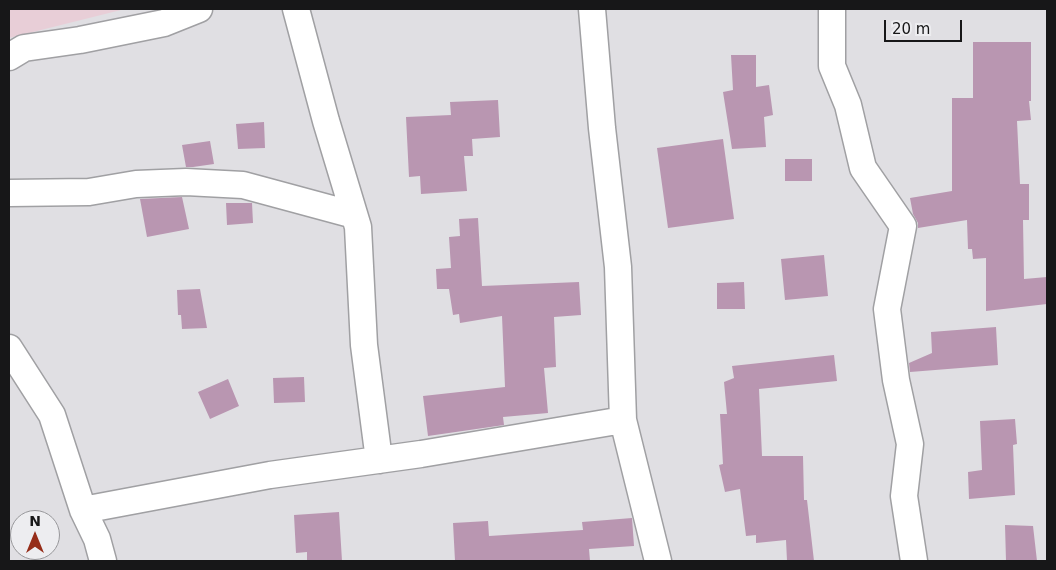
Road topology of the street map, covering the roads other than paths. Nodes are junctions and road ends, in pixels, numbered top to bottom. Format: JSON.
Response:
{"nodes":[{"id":1,"x":199,"y":9,"type":"edge"},
{"id":2,"x":296,"y":9,"type":"edge"},
{"id":3,"x":592,"y":9,"type":"edge"},
{"id":4,"x":832,"y":9,"type":"edge"},
{"id":5,"x":9,"y":57,"type":"edge"},
{"id":6,"x":9,"y":193,"type":"edge"},
{"id":7,"x":354,"y":215,"type":"junction"},
{"id":8,"x":9,"y":348,"type":"edge"},
{"id":9,"x":623,"y":420,"type":"junction"},
{"id":10,"x":379,"y":460,"type":"junction"},
{"id":11,"x":83,"y":510,"type":"junction"},
{"id":12,"x":103,"y":561,"type":"edge"},
{"id":13,"x":658,"y":561,"type":"edge"},
{"id":14,"x":914,"y":561,"type":"edge"}],
"edges":[{"from":1,"to":5,"type":"street"},
{"from":2,"to":7,"type":"street"},
{"from":3,"to":9,"type":"street"},
{"from":4,"to":14,"type":"street"},
{"from":6,"to":7,"type":"street"},
{"from":7,"to":10,"type":"street"},
{"from":8,"to":11,"type":"street"},
{"from":9,"to":10,"type":"street"},
{"from":9,"to":13,"type":"street"},
{"from":10,"to":11,"type":"street"},
{"from":11,"to":12,"type":"street"}]}
